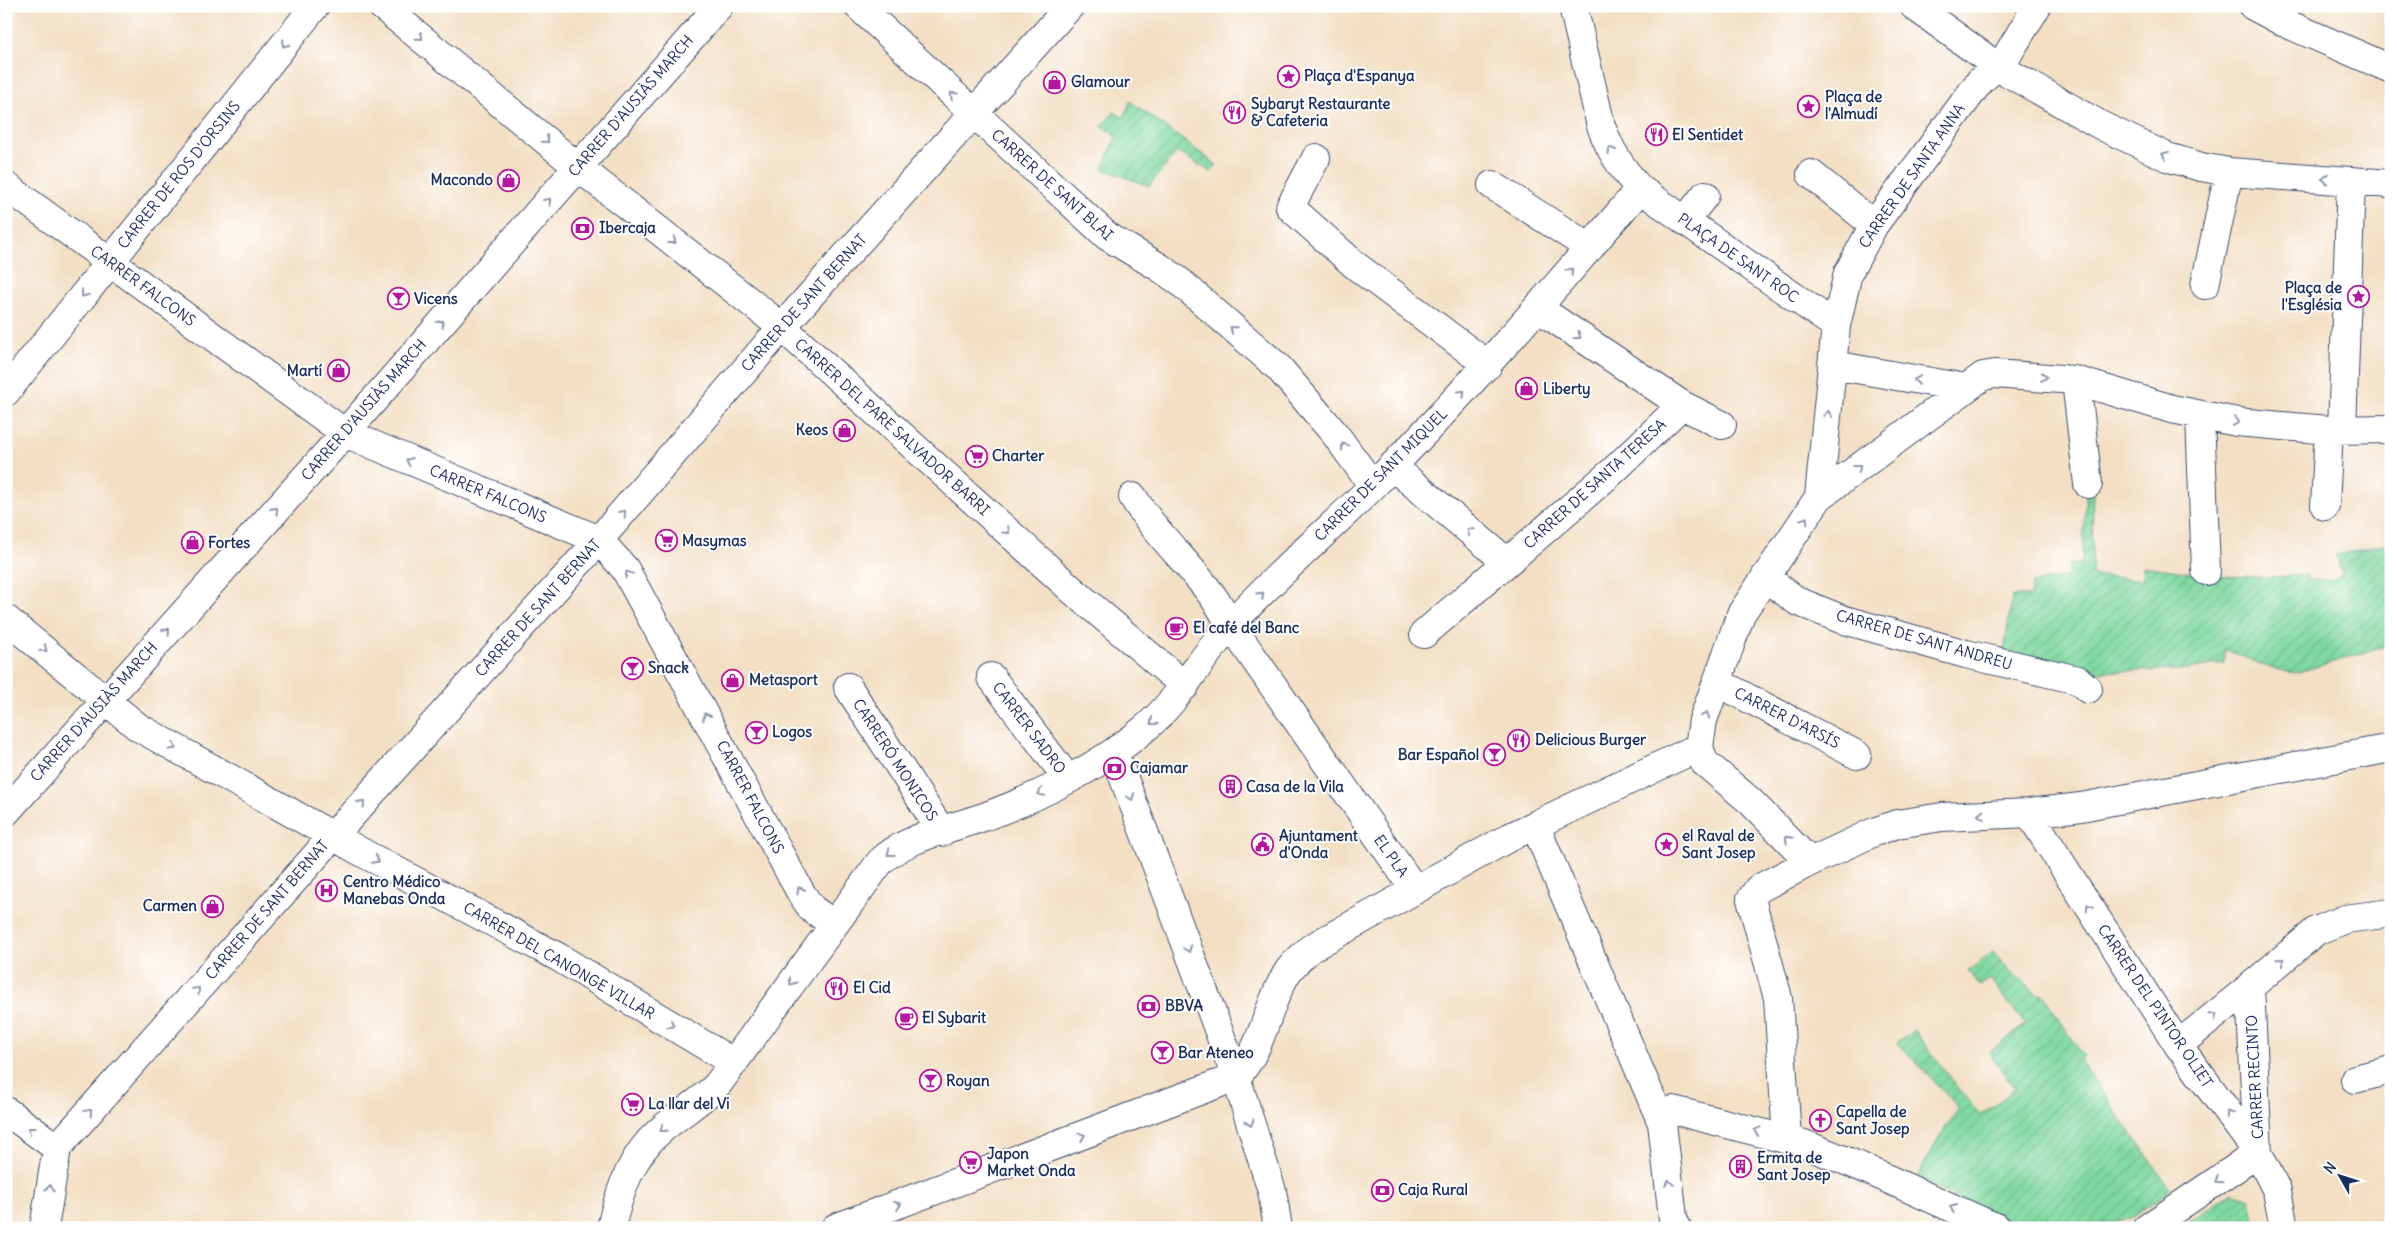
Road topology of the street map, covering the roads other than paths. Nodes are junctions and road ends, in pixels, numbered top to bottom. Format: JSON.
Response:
{"nodes":[{"id":1,"x":315,"y":6,"type":"edge"},
{"id":2,"x":382,"y":6,"type":"edge"},
{"id":3,"x":719,"y":6,"type":"edge"},
{"id":4,"x":858,"y":6,"type":"edge"},
{"id":5,"x":1070,"y":6,"type":"edge"},
{"id":6,"x":1573,"y":6,"type":"edge"},
{"id":7,"x":1914,"y":6,"type":"edge"},
{"id":8,"x":2037,"y":6,"type":"edge"},
{"id":9,"x":2253,"y":6,"type":"edge"},
{"id":10,"x":1998,"y":67,"type":"junction"},
{"id":11,"x":2391,"y":69,"type":"edge"},
{"id":12,"x":974,"y":115,"type":"junction"},
{"id":13,"x":1316,"y":158,"type":"dead end"},
{"id":14,"x":578,"y":167,"type":"junction"},
{"id":15,"x":2229,"y":172,"type":"junction"},
{"id":16,"x":1811,"y":174,"type":"dead end"},
{"id":17,"x":2351,"y":181,"type":"junction"},
{"id":18,"x":2391,"y":184,"type":"edge"},
{"id":19,"x":1492,"y":185,"type":"dead end"},
{"id":20,"x":6,"y":186,"type":"edge"},
{"id":21,"x":1640,"y":189,"type":"junction"},
{"id":22,"x":1705,"y":195,"type":"dead end"},
{"id":23,"x":1686,"y":221,"type":"junction"},
{"id":24,"x":1874,"y":225,"type":"junction"},
{"id":25,"x":1590,"y":248,"type":"junction"},
{"id":26,"x":110,"y":262,"type":"junction"},
{"id":27,"x":2205,"y":284,"type":"dead end"},
{"id":28,"x":1538,"y":308,"type":"junction"},
{"id":29,"x":1836,"y":326,"type":"junction"},
{"id":30,"x":782,"y":327,"type":"junction"},
{"id":31,"x":1488,"y":365,"type":"junction"},
{"id":32,"x":1833,"y":365,"type":"junction"},
{"id":33,"x":2076,"y":381,"type":"junction"},
{"id":34,"x":1966,"y":388,"type":"junction"},
{"id":35,"x":6,"y":392,"type":"edge"},
{"id":36,"x":1682,"y":405,"type":"junction"},
{"id":37,"x":2200,"y":416,"type":"junction"},
{"id":38,"x":1722,"y":425,"type":"dead end"},
{"id":39,"x":2335,"y":430,"type":"junction"},
{"id":40,"x":2391,"y":430,"type":"edge"},
{"id":41,"x":345,"y":433,"type":"junction"},
{"id":42,"x":1392,"y":466,"type":"junction"},
{"id":43,"x":2088,"y":484,"type":"dead end"},
{"id":44,"x":1373,"y":486,"type":"junction"},
{"id":45,"x":1133,"y":497,"type":"dead end"},
{"id":46,"x":1819,"y":497,"type":"junction"},
{"id":47,"x":2325,"y":506,"type":"dead end"},
{"id":48,"x":599,"y":540,"type":"junction"},
{"id":49,"x":1508,"y":562,"type":"junction"},
{"id":50,"x":2206,"y":571,"type":"dead end"},
{"id":51,"x":1765,"y":577,"type":"junction"},
{"id":52,"x":6,"y":619,"type":"edge"},
{"id":53,"x":1230,"y":624,"type":"junction"},
{"id":54,"x":1424,"y":634,"type":"dead end"},
{"id":55,"x":991,"y":677,"type":"dead end"},
{"id":56,"x":1717,"y":682,"type":"junction"},
{"id":57,"x":1186,"y":686,"type":"junction"},
{"id":58,"x":848,"y":687,"type":"dead end"},
{"id":59,"x":2088,"y":689,"type":"dead end"},
{"id":60,"x":106,"y":699,"type":"junction"},
{"id":61,"x":1699,"y":747,"type":"junction"},
{"id":62,"x":2391,"y":748,"type":"edge"},
{"id":63,"x":1114,"y":752,"type":"junction"},
{"id":64,"x":1857,"y":754,"type":"dead end"},
{"id":65,"x":1067,"y":778,"type":"junction"},
{"id":66,"x":6,"y":812,"type":"edge"},
{"id":67,"x":2029,"y":813,"type":"junction"},
{"id":68,"x":1535,"y":825,"type":"junction"},
{"id":69,"x":942,"y":832,"type":"junction"},
{"id":70,"x":334,"y":835,"type":"junction"},
{"id":71,"x":1818,"y":858,"type":"junction"},
{"id":72,"x":1415,"y":890,"type":"junction"},
{"id":73,"x":2391,"y":913,"type":"edge"},
{"id":74,"x":834,"y":924,"type":"junction"},
{"id":75,"x":2250,"y":987,"type":"junction"},
{"id":76,"x":2178,"y":1046,"type":"junction"},
{"id":77,"x":734,"y":1063,"type":"junction"},
{"id":78,"x":2391,"y":1070,"type":"edge"},
{"id":79,"x":1236,"y":1077,"type":"junction"},
{"id":80,"x":2355,"y":1079,"type":"dead end"},
{"id":81,"x":6,"y":1111,"type":"edge"},
{"id":82,"x":1663,"y":1130,"type":"junction"},
{"id":83,"x":1796,"y":1141,"type":"junction"},
{"id":84,"x":57,"y":1148,"type":"junction"},
{"id":85,"x":2258,"y":1153,"type":"junction"},
{"id":86,"x":1672,"y":1224,"type":"edge"},
{"id":87,"x":44,"y":1228,"type":"edge"},
{"id":88,"x":611,"y":1228,"type":"edge"},
{"id":89,"x":835,"y":1228,"type":"edge"},
{"id":90,"x":1278,"y":1228,"type":"edge"},
{"id":91,"x":1997,"y":1228,"type":"edge"},
{"id":92,"x":2146,"y":1228,"type":"edge"},
{"id":93,"x":2284,"y":1228,"type":"edge"}],
"edges":[{"from":1,"to":26,"type":"street","name":"CARRER DE ROS D'ORSINS","one_way":true},
{"from":2,"to":14,"type":"street","name":"CARRER DEL PARE SALVADOR BARRI","one_way":true},
{"from":3,"to":14,"type":"street","name":"CARRER D'AUSIÀS MARCH"},
{"from":12,"to":4,"type":"street","name":"CARRER DE SANT BLAI","one_way":true},
{"from":5,"to":12,"type":"street","name":"CARRER DE SANT BERNAT"},
{"from":21,"to":6,"type":"street","name":"PLAÇA DE SANT ROC","one_way":true},
{"from":7,"to":10,"type":"street"},
{"from":8,"to":10,"type":"street","name":"CARRER DE SANTA ANNA"},
{"from":9,"to":11,"type":"street"},
{"from":15,"to":10,"type":"street","one_way":true},
{"from":10,"to":24,"type":"street","name":"CARRER DE SANTA ANNA"},
{"from":12,"to":30,"type":"street","name":"CARRER DE SANT BERNAT"},
{"from":44,"to":12,"type":"street","name":"CARRER DE SANT BLAI","one_way":true},
{"from":13,"to":31,"type":"street"},
{"from":14,"to":30,"type":"street","name":"CARRER DEL PARE SALVADOR BARRI","one_way":true},
{"from":41,"to":14,"type":"street","name":"CARRER D'AUSIÀS MARCH","one_way":true},
{"from":17,"to":15,"type":"street","one_way":true},
{"from":15,"to":27,"type":"street"},
{"from":16,"to":24,"type":"street"},
{"from":17,"to":18,"type":"street"},
{"from":17,"to":39,"type":"street"},
{"from":19,"to":25,"type":"street"},
{"from":20,"to":26,"type":"street","name":"CARRER FALCONS"},
{"from":21,"to":23,"type":"street","name":"PLAÇA DE SANT ROC"},
{"from":21,"to":25,"type":"street","name":"CARRER DE SANT MIQUEL"},
{"from":22,"to":23,"type":"street"},
{"from":23,"to":29,"type":"street","name":"PLAÇA DE SANT ROC"},
{"from":24,"to":29,"type":"street","name":"CARRER DE SANTA ANNA"},
{"from":28,"to":25,"type":"street","name":"CARRER DE SANT MIQUEL","one_way":true},
{"from":26,"to":35,"type":"street","name":"CARRER DE ROS D'ORSINS","one_way":true},
{"from":26,"to":41,"type":"street","name":"CARRER FALCONS"},
{"from":28,"to":31,"type":"street","name":"CARRER DE SANT MIQUEL"},
{"from":28,"to":36,"type":"street","name":"CARRER DE SANTA TERESA","one_way":true},
{"from":29,"to":32,"type":"street"},
{"from":48,"to":30,"type":"street","name":"CARRER DE SANT BERNAT","one_way":true},
{"from":30,"to":57,"type":"street","name":"CARRER DEL PARE SALVADOR BARRI","one_way":true},
{"from":42,"to":31,"type":"street","name":"CARRER DE SANT MIQUEL","one_way":true},
{"from":34,"to":32,"type":"street","one_way":true},
{"from":46,"to":32,"type":"street","one_way":true},
{"from":34,"to":33,"type":"street","one_way":true},
{"from":33,"to":37,"type":"street"},
{"from":33,"to":43,"type":"street"},
{"from":46,"to":34,"type":"street","one_way":true},
{"from":36,"to":38,"type":"street","name":"CARRER DE SANTA TERESA"},
{"from":36,"to":49,"type":"street","name":"CARRER DE SANTA TERESA"},
{"from":37,"to":39,"type":"street","one_way":true},
{"from":37,"to":50,"type":"street"},
{"from":39,"to":40,"type":"street"},
{"from":39,"to":47,"type":"street"},
{"from":48,"to":41,"type":"street","name":"CARRER FALCONS","one_way":true},
{"from":60,"to":41,"type":"street","name":"CARRER D'AUSIÀS MARCH","one_way":true},
{"from":42,"to":44,"type":"street","name":"CARRER DE SANT MIQUEL"},
{"from":49,"to":42,"type":"street","one_way":true},
{"from":53,"to":44,"type":"street","name":"CARRER DE SANT MIQUEL","one_way":true},
{"from":45,"to":53,"type":"street","name":"EL PLA"},
{"from":51,"to":46,"type":"street","one_way":true},
{"from":70,"to":48,"type":"street","name":"CARRER DE SANT BERNAT","one_way":true},
{"from":74,"to":48,"type":"street","name":"CARRER FALCONS","one_way":true},
{"from":49,"to":54,"type":"street","name":"CARRER DE SANTA TERESA"},
{"from":51,"to":56,"type":"street"},
{"from":51,"to":59,"type":"street","name":"CARRER DE SANT ANDREU"},
{"from":52,"to":60,"type":"street","name":"CARRER DEL CANONGE VILLAR","one_way":true},
{"from":53,"to":57,"type":"street","name":"CARRER DE SANT MIQUEL"},
{"from":53,"to":72,"type":"street","name":"EL PLA"},
{"from":55,"to":65,"type":"street","name":"CARRER SADRO"},
{"from":61,"to":56,"type":"street","one_way":true},
{"from":56,"to":64,"type":"street","name":"CARRER D'ARSÍS"},
{"from":57,"to":63,"type":"street","name":"CARRER DE SANT MIQUEL","one_way":true},
{"from":58,"to":69,"type":"street","name":"CARRERÓ MONICOS"},
{"from":60,"to":66,"type":"street","name":"CARRER D'AUSIÀS MARCH"},
{"from":60,"to":70,"type":"street","name":"CARRER DEL CANONGE VILLAR","one_way":true},
{"from":61,"to":68,"type":"street"},
{"from":71,"to":61,"type":"street","one_way":true},
{"from":62,"to":67,"type":"street"},
{"from":63,"to":65,"type":"street","name":"CARRER DE SANT MIQUEL"},
{"from":63,"to":79,"type":"street","one_way":true},
{"from":65,"to":69,"type":"street","name":"CARRER DE SANT MIQUEL","one_way":true},
{"from":67,"to":71,"type":"street","one_way":true},
{"from":76,"to":67,"type":"street","name":"CARRER DEL PINTOR OLIET","one_way":true},
{"from":68,"to":72,"type":"street"},
{"from":68,"to":82,"type":"street"},
{"from":69,"to":74,"type":"street","name":"CARRER DE SANT MIQUEL","one_way":true},
{"from":70,"to":77,"type":"street","name":"CARRER DEL CANONGE VILLAR","one_way":true},
{"from":84,"to":70,"type":"street","name":"CARRER DE SANT BERNAT","one_way":true},
{"from":71,"to":83,"type":"street"},
{"from":72,"to":79,"type":"street","name":"EL PLA"},
{"from":75,"to":73,"type":"street","name":"CARRER RECINTO","one_way":true},
{"from":74,"to":77,"type":"street","name":"CARRER DE SANT MIQUEL","one_way":true},
{"from":76,"to":75,"type":"street","name":"CARRER RECINTO","one_way":true},
{"from":75,"to":85,"type":"street","name":"CARRER RECINTO"},
{"from":85,"to":76,"type":"street","name":"CARRER DEL PINTOR OLIET","one_way":true},
{"from":77,"to":88,"type":"street","name":"CARRER DE SANT MIQUEL","one_way":true},
{"from":78,"to":80,"type":"street"},
{"from":89,"to":79,"type":"street","one_way":true},
{"from":79,"to":90,"type":"street","one_way":true},
{"from":84,"to":81,"type":"street","one_way":true},
{"from":83,"to":82,"type":"street","one_way":true},
{"from":86,"to":82,"type":"street","one_way":true},
{"from":91,"to":83,"type":"street","one_way":true},
{"from":87,"to":84,"type":"street","one_way":true},
{"from":85,"to":92,"type":"street","name":"CARRER RECINTO","one_way":true},
{"from":85,"to":93,"type":"street","name":"CARRER DEL PINTOR OLIET"}]}
